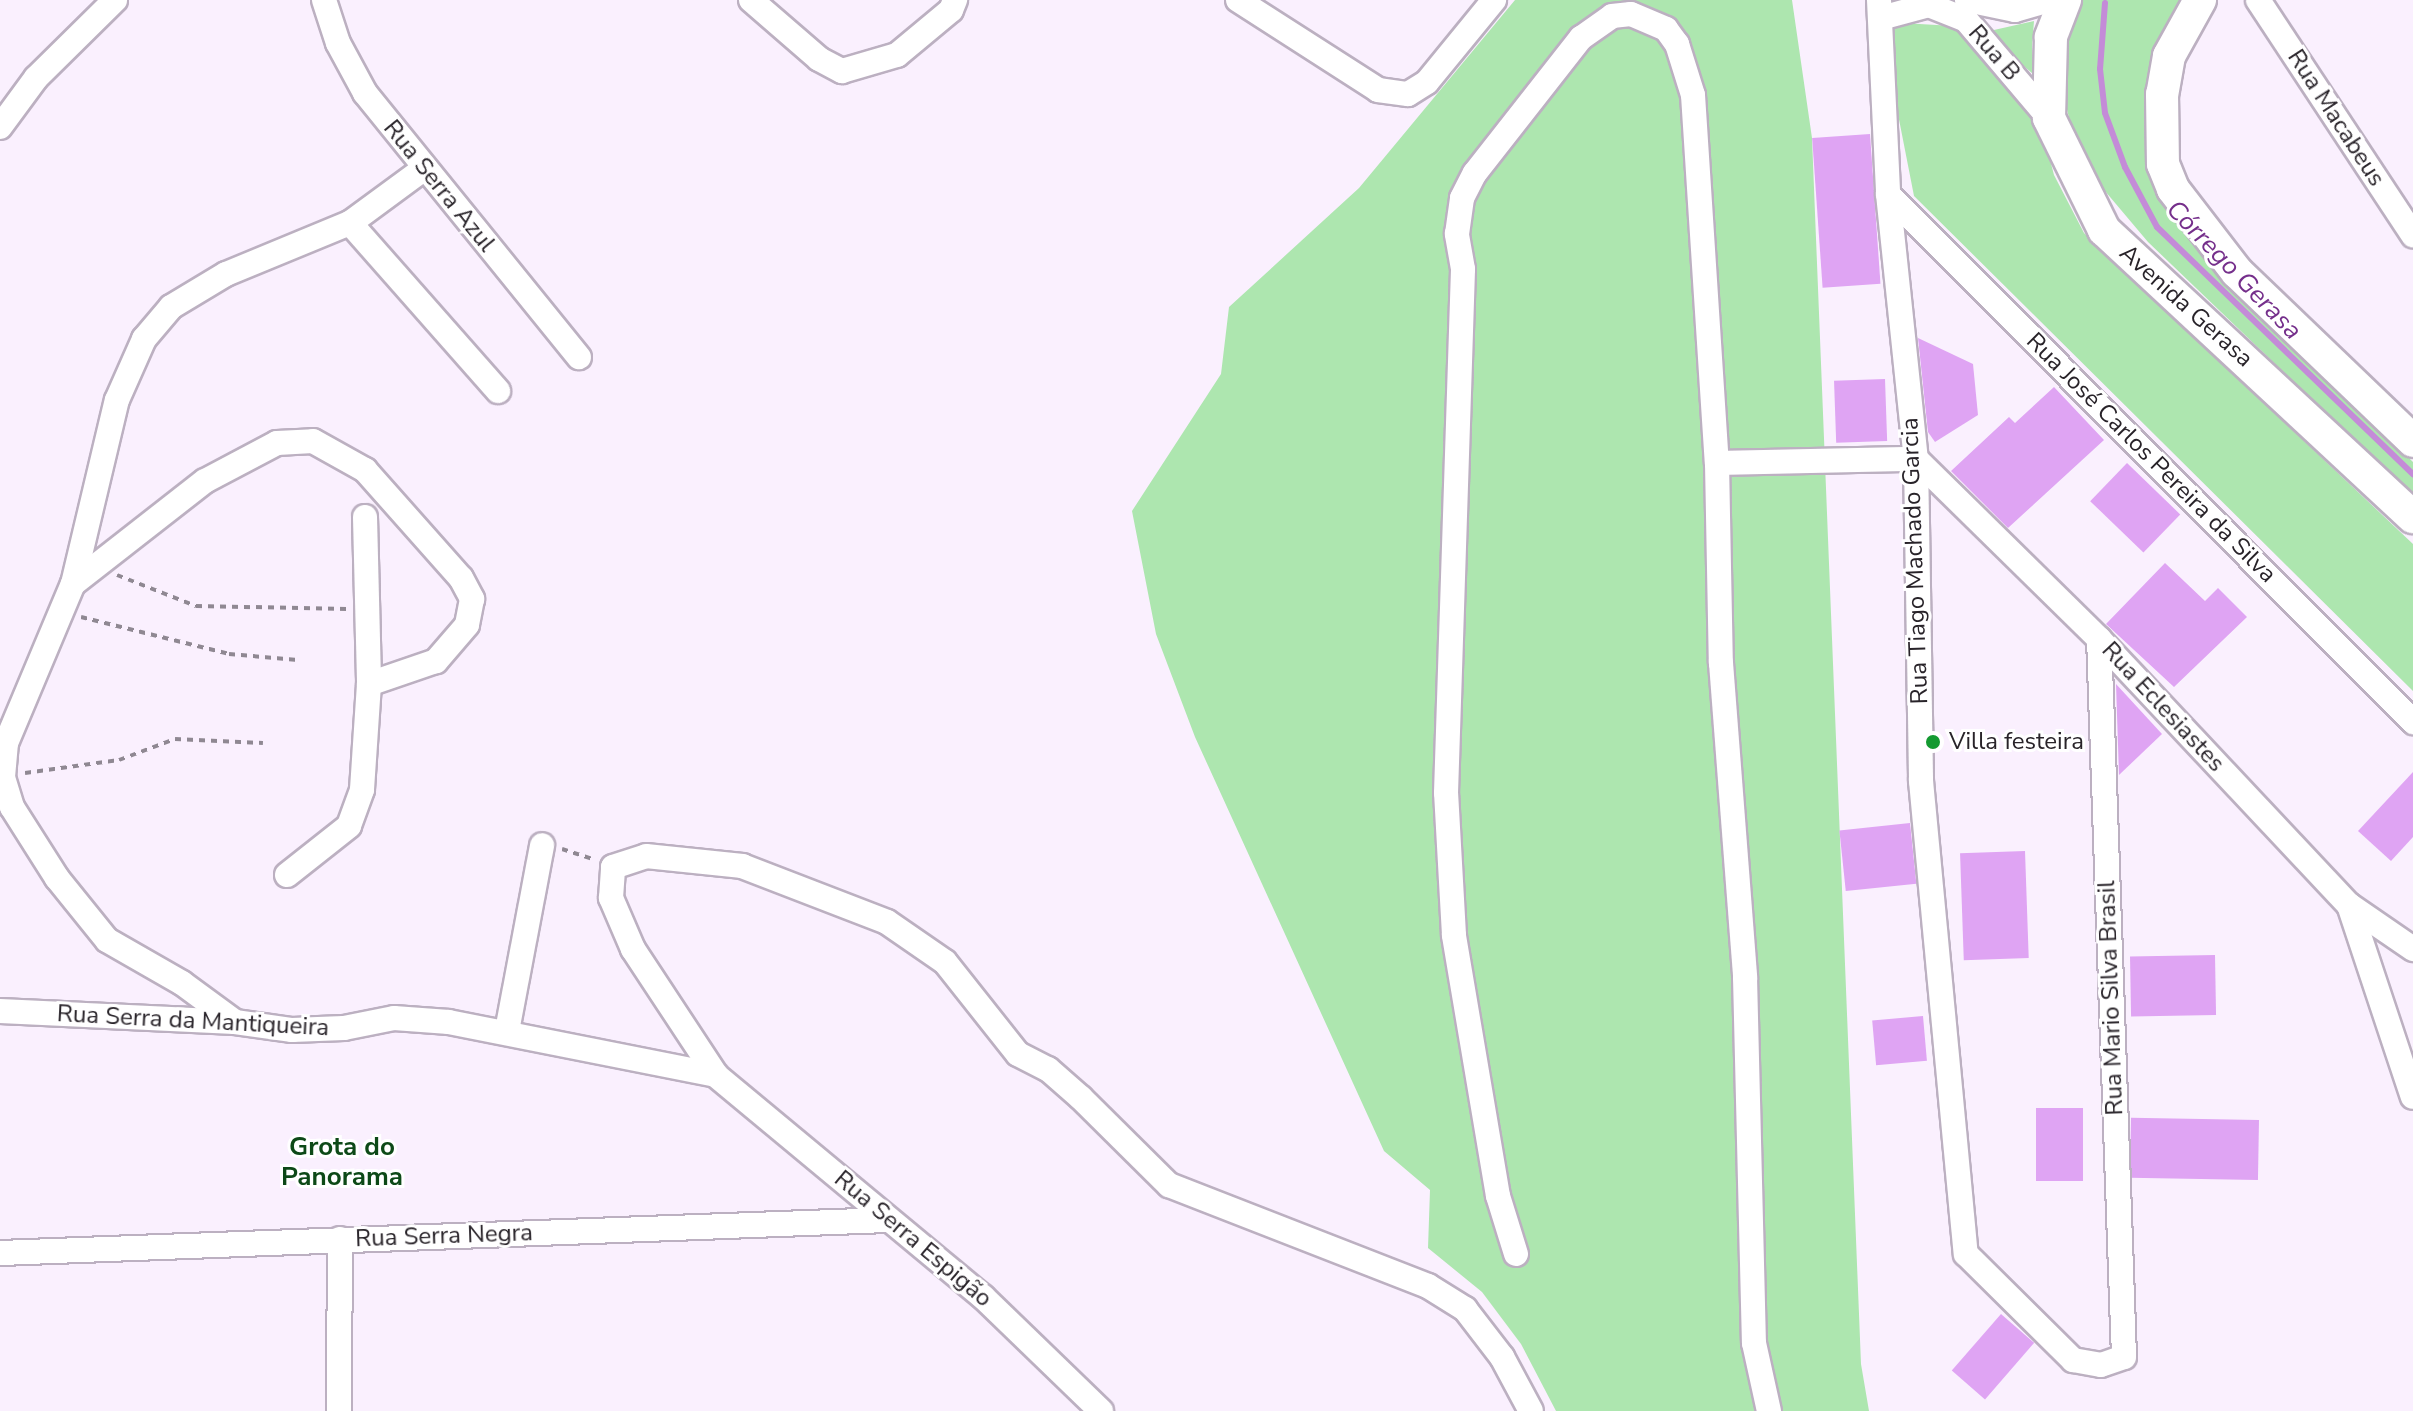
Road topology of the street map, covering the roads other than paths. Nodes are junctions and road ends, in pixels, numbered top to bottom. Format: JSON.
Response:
{"nodes":[{"id":1,"x":115,"y":0,"type":"edge"},
{"id":2,"x":324,"y":0,"type":"edge"},
{"id":3,"x":751,"y":0,"type":"edge"},
{"id":4,"x":955,"y":0,"type":"edge"},
{"id":5,"x":1238,"y":0,"type":"edge"},
{"id":6,"x":1494,"y":0,"type":"edge"},
{"id":7,"x":1967,"y":0,"type":"edge"},
{"id":8,"x":2050,"y":0,"type":"edge"},
{"id":9,"x":2065,"y":0,"type":"edge"},
{"id":10,"x":2200,"y":0,"type":"edge"},
{"id":11,"x":2258,"y":0,"type":"edge"},
{"id":12,"x":1880,"y":9,"type":"edge"},
{"id":13,"x":2049,"y":118,"type":"junction"},
{"id":14,"x":0,"y":127,"type":"edge"},
{"id":15,"x":425,"y":168,"type":"junction"},
{"id":16,"x":1888,"y":194,"type":"junction"},
{"id":17,"x":350,"y":223,"type":"junction"},
{"id":18,"x":2413,"y":235,"type":"edge"},
{"id":19,"x":579,"y":357,"type":"dead end"},
{"id":20,"x":498,"y":391,"type":"dead end"},
{"id":21,"x":2413,"y":441,"type":"edge"},
{"id":22,"x":1916,"y":459,"type":"junction"},
{"id":23,"x":1717,"y":463,"type":"junction"},
{"id":24,"x":365,"y":517,"type":"dead end"},
{"id":25,"x":2413,"y":517,"type":"edge"},
{"id":26,"x":73,"y":584,"type":"junction"},
{"id":27,"x":2099,"y":639,"type":"junction"},
{"id":28,"x":369,"y":684,"type":"junction"},
{"id":29,"x":2413,"y":722,"type":"edge"},
{"id":30,"x":542,"y":845,"type":"road end"},
{"id":31,"x":287,"y":875,"type":"dead end"},
{"id":32,"x":2349,"y":905,"type":"junction"},
{"id":33,"x":2413,"y":949,"type":"edge"},
{"id":34,"x":0,"y":1011,"type":"edge"},
{"id":35,"x":235,"y":1022,"type":"junction"},
{"id":36,"x":507,"y":1031,"type":"junction"},
{"id":37,"x":716,"y":1075,"type":"junction"},
{"id":38,"x":2413,"y":1097,"type":"edge"},
{"id":39,"x":888,"y":1220,"type":"junction"},
{"id":40,"x":340,"y":1239,"type":"junction"},
{"id":41,"x":0,"y":1253,"type":"edge"},
{"id":42,"x":1516,"y":1254,"type":"dead end"},
{"id":43,"x":2124,"y":1357,"type":"joint"},
{"id":44,"x":339,"y":1411,"type":"edge"},
{"id":45,"x":1101,"y":1411,"type":"edge"},
{"id":46,"x":1531,"y":1411,"type":"edge"},
{"id":47,"x":1769,"y":1411,"type":"edge"}],
"edges":[{"from":1,"to":14,"type":"street"},
{"from":2,"to":15,"type":"street","name":"Rua Serra Azul"},
{"from":3,"to":4,"type":"street"},
{"from":5,"to":6,"type":"street"},
{"from":7,"to":8,"type":"street","name":"Rua B"},
{"from":9,"to":13,"type":"main road","name":"Avenida Gerasa"},
{"from":10,"to":21,"type":"main road"},
{"from":11,"to":18,"type":"street","name":"Rua Macabeus"},
{"from":12,"to":13,"type":"street","name":"Rua B"},
{"from":12,"to":16,"type":"street","name":"Rua Tiago Machado Garcia"},
{"from":13,"to":25,"type":"main road","name":"Avenida Gerasa"},
{"from":15,"to":17,"type":"street"},
{"from":15,"to":19,"type":"street","name":"Rua Serra Azul"},
{"from":16,"to":22,"type":"street","name":"Rua Tiago Machado Garcia"},
{"from":16,"to":29,"type":"street","name":"Rua José Carlos Pereira da Silva"},
{"from":17,"to":20,"type":"street"},
{"from":17,"to":26,"type":"street"},
{"from":22,"to":23,"type":"street"},
{"from":22,"to":27,"type":"street","name":"Rua Eclesiastes"},
{"from":22,"to":43,"type":"street","name":"Rua Tiago Machado Garcia"},
{"from":23,"to":42,"type":"street"},
{"from":23,"to":47,"type":"street"},
{"from":24,"to":28,"type":"street"},
{"from":26,"to":28,"type":"street"},
{"from":26,"to":35,"type":"street"},
{"from":27,"to":32,"type":"street","name":"Rua Eclesiastes"},
{"from":27,"to":43,"type":"street","name":"Rua Mario Silva Brasil"},
{"from":28,"to":31,"type":"street"},
{"from":30,"to":36,"type":"street"},
{"from":32,"to":33,"type":"street","name":"Rua Eclesiastes"},
{"from":32,"to":38,"type":"street"},
{"from":34,"to":35,"type":"street","name":"Rua Serra da Mantiqueira"},
{"from":35,"to":36,"type":"street","name":"Rua Serra da Mantiqueira"},
{"from":36,"to":37,"type":"street","name":"Rua Serra da Mantiqueira"},
{"from":37,"to":39,"type":"street","name":"Rua Serra Espigão"},
{"from":37,"to":46,"type":"street"},
{"from":39,"to":40,"type":"street","name":"Rua Serra Negra"},
{"from":39,"to":45,"type":"street","name":"Rua Serra Espigão"},
{"from":40,"to":41,"type":"street","name":"Rua Serra Negra"},
{"from":40,"to":44,"type":"street"}]}
